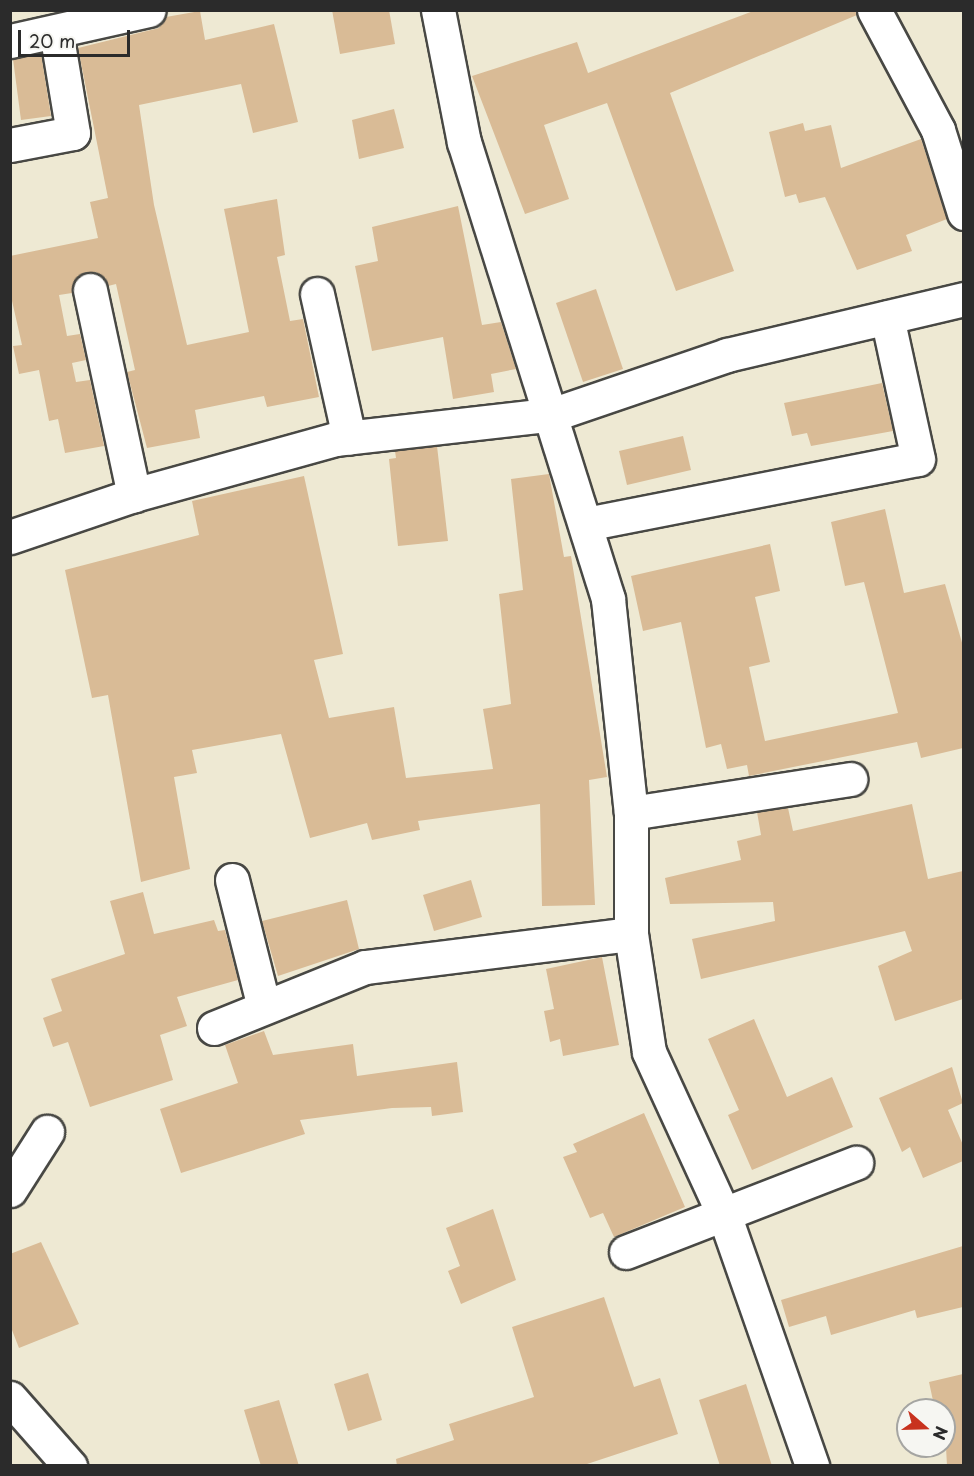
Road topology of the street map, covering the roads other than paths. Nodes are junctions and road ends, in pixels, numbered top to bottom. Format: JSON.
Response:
{"nodes":[{"id":1,"x":149,"y":10,"type":"edge"},
{"id":2,"x":438,"y":10,"type":"edge"},
{"id":3,"x":874,"y":10,"type":"edge"},
{"id":4,"x":56,"y":31,"type":"junction"},
{"id":5,"x":10,"y":41,"type":"edge"},
{"id":6,"x":10,"y":145,"type":"edge"},
{"id":7,"x":963,"y":213,"type":"edge"},
{"id":8,"x":90,"y":290,"type":"dead end"},
{"id":9,"x":317,"y":294,"type":"dead end"},
{"id":10,"x":963,"y":299,"type":"edge"},
{"id":11,"x":887,"y":317,"type":"junction"},
{"id":12,"x":554,"y":414,"type":"junction"},
{"id":13,"x":349,"y":437,"type":"junction"},
{"id":14,"x":134,"y":495,"type":"junction"},
{"id":15,"x":586,"y":524,"type":"junction"},
{"id":16,"x":10,"y":537,"type":"edge"},
{"id":17,"x":850,"y":779,"type":"dead end"},
{"id":18,"x":631,"y":813,"type":"junction"},
{"id":19,"x":232,"y":880,"type":"dead end"},
{"id":20,"x":631,"y":934,"type":"junction"},
{"id":21,"x":264,"y":1007,"type":"junction"},
{"id":22,"x":214,"y":1028,"type":"dead end"},
{"id":23,"x":47,"y":1132,"type":"dead end"},
{"id":24,"x":856,"y":1163,"type":"dead end"},
{"id":25,"x":10,"y":1190,"type":"edge"},
{"id":26,"x":725,"y":1217,"type":"junction"},
{"id":27,"x":626,"y":1252,"type":"dead end"},
{"id":28,"x":10,"y":1398,"type":"edge"},
{"id":29,"x":58,"y":1463,"type":"edge"},
{"id":30,"x":812,"y":1466,"type":"edge"}],
"edges":[{"from":1,"to":4,"type":"street"},
{"from":2,"to":12,"type":"street"},
{"from":3,"to":7,"type":"street"},
{"from":4,"to":5,"type":"street"},
{"from":4,"to":6,"type":"street"},
{"from":8,"to":14,"type":"street"},
{"from":9,"to":13,"type":"street"},
{"from":10,"to":11,"type":"street"},
{"from":11,"to":12,"type":"street"},
{"from":11,"to":15,"type":"street"},
{"from":12,"to":13,"type":"street"},
{"from":12,"to":15,"type":"street"},
{"from":13,"to":14,"type":"street"},
{"from":14,"to":16,"type":"street"},
{"from":15,"to":18,"type":"street"},
{"from":17,"to":18,"type":"street"},
{"from":18,"to":20,"type":"street"},
{"from":19,"to":21,"type":"street"},
{"from":20,"to":21,"type":"street"},
{"from":20,"to":26,"type":"street"},
{"from":21,"to":22,"type":"street"},
{"from":23,"to":25,"type":"street"},
{"from":24,"to":26,"type":"street"},
{"from":26,"to":27,"type":"street"},
{"from":26,"to":30,"type":"street"},
{"from":28,"to":29,"type":"street"}]}
